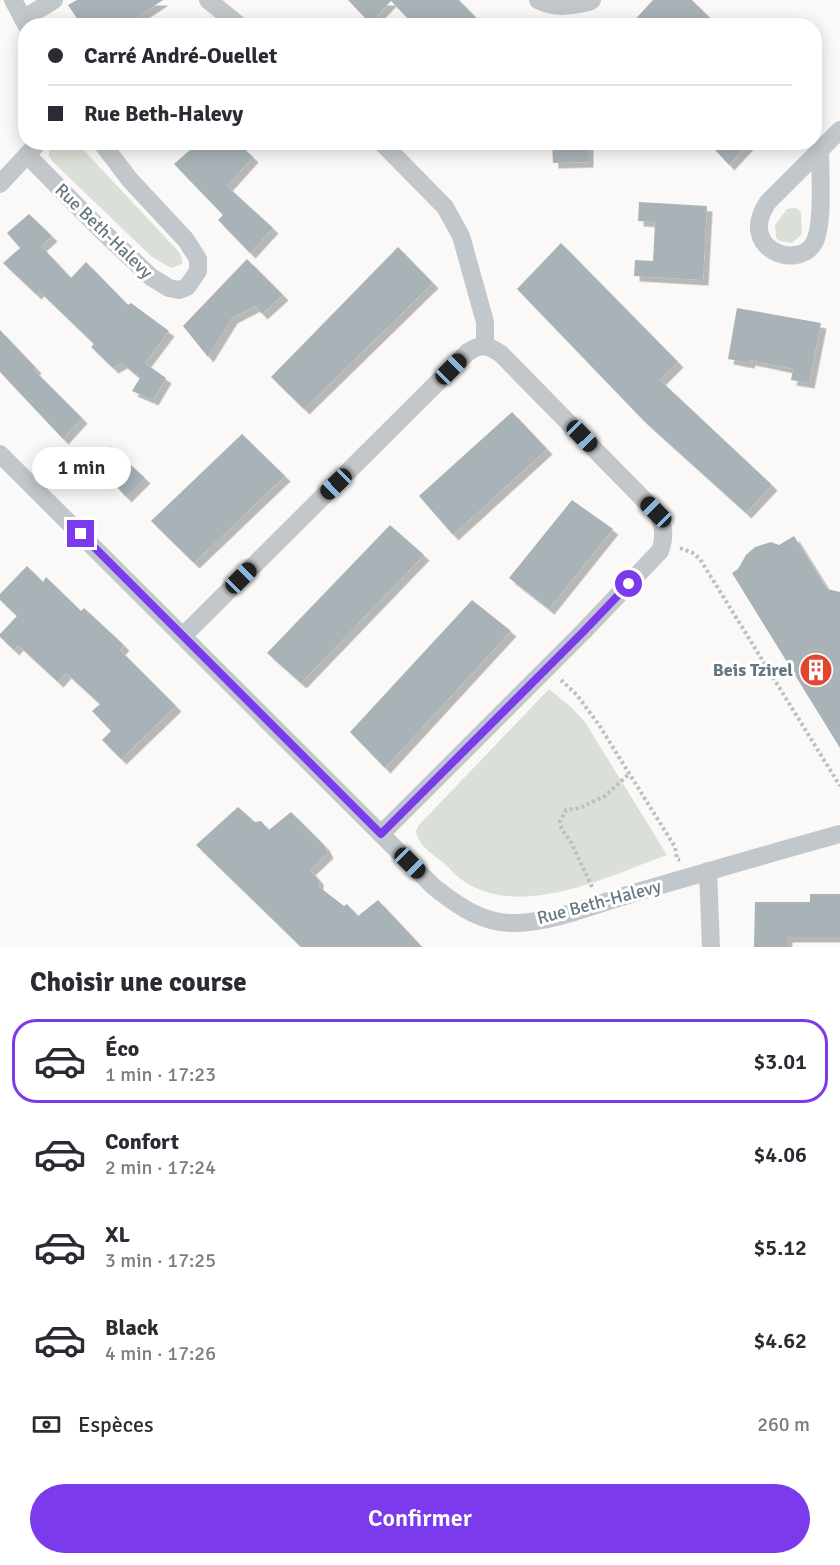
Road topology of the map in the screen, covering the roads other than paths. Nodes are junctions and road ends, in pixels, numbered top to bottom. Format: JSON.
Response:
{"nodes":[{"id":1,"x":13,"y":0,"type":"edge"},
{"id":2,"x":54,"y":0,"type":"edge"},
{"id":3,"x":208,"y":0,"type":"edge"},
{"id":4,"x":538,"y":0,"type":"edge"},
{"id":5,"x":592,"y":0,"type":"edge"},
{"id":6,"x":23,"y":18,"type":"edge"},
{"id":7,"x":30,"y":18,"type":"edge"},
{"id":8,"x":230,"y":18,"type":"edge"},
{"id":9,"x":840,"y":130,"type":"edge"},
{"id":10,"x":822,"y":148,"type":"edge"},
{"id":11,"x":31,"y":150,"type":"edge"},
{"id":12,"x":35,"y":150,"type":"edge"},
{"id":13,"x":107,"y":150,"type":"edge"},
{"id":14,"x":389,"y":150,"type":"edge"},
{"id":15,"x":820,"y":150,"type":"joint"},
{"id":16,"x":0,"y":184,"type":"edge"},
{"id":17,"x":485,"y":345,"type":"junction"},
{"id":18,"x":0,"y":454,"type":"edge"},
{"id":19,"x":183,"y":636,"type":"junction"},
{"id":20,"x":381,"y":834,"type":"junction"},
{"id":21,"x":840,"y":834,"type":"edge"},
{"id":22,"x":708,"y":871,"type":"junction"},
{"id":23,"x":711,"y":947,"type":"edge"}],
"edges":[{"from":1,"to":6,"type":"street"},
{"from":2,"to":7,"type":"street"},
{"from":3,"to":8,"type":"street"},
{"from":4,"to":5,"type":"street"},
{"from":9,"to":10,"type":"street"},
{"from":11,"to":16,"type":"street","name":"Rue Beth-Halevy"},
{"from":12,"to":13,"type":"street","name":"Rue Beth-Halevy"},
{"from":14,"to":17,"type":"street"},
{"from":15,"to":15,"type":"street"},
{"from":17,"to":19,"type":"street"},
{"from":17,"to":20,"type":"street"},
{"from":18,"to":19,"type":"street","name":"Rue Beth-Halevy"},
{"from":19,"to":20,"type":"street","name":"Rue Beth-Halevy"},
{"from":20,"to":22,"type":"street","name":"Rue Beth-Halevy"},
{"from":21,"to":22,"type":"street","name":"Rue Beth-Halevy"},
{"from":22,"to":23,"type":"street"}]}
